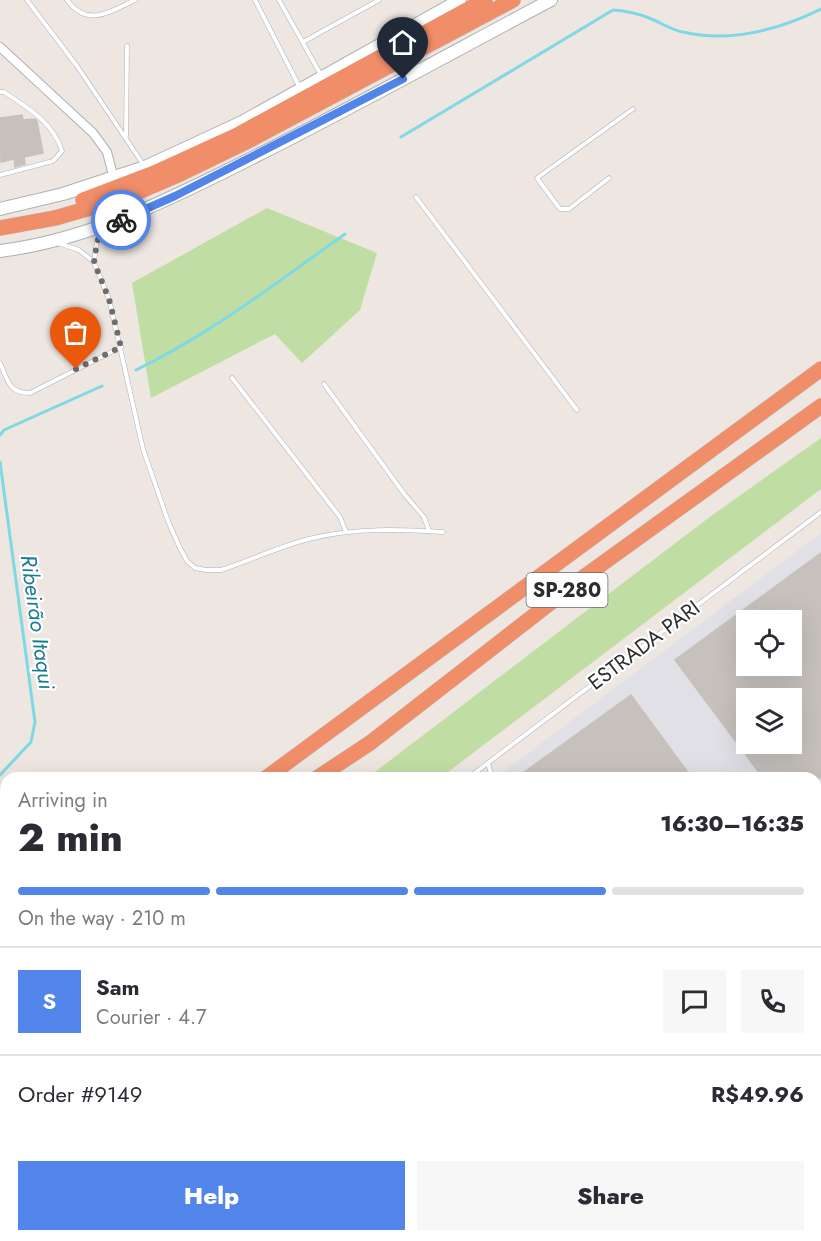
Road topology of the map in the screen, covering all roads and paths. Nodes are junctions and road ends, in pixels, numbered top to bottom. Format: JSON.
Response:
{"nodes":[{"id":1,"x":27,"y":0,"type":"edge"},
{"id":2,"x":66,"y":0,"type":"edge"},
{"id":3,"x":135,"y":0,"type":"edge"},
{"id":4,"x":255,"y":0,"type":"edge"},
{"id":5,"x":279,"y":0,"type":"edge"},
{"id":6,"x":379,"y":0,"type":"edge"},
{"id":7,"x":460,"y":0,"type":"edge"},
{"id":8,"x":485,"y":0,"type":"edge"},
{"id":9,"x":513,"y":0,"type":"edge"},
{"id":10,"x":550,"y":0,"type":"edge"},
{"id":11,"x":303,"y":42,"type":"junction"},
{"id":12,"x":127,"y":46,"type":"dead end"},
{"id":13,"x":0,"y":47,"type":"edge"},
{"id":14,"x":322,"y":76,"type":"junction"},
{"id":15,"x":301,"y":88,"type":"junction"},
{"id":16,"x":0,"y":92,"type":"edge"},
{"id":17,"x":633,"y":109,"type":"dead end"},
{"id":18,"x":126,"y":136,"type":"junction"},
{"id":19,"x":145,"y":167,"type":"junction"},
{"id":20,"x":0,"y":176,"type":"edge"},
{"id":21,"x":114,"y":178,"type":"junction"},
{"id":22,"x":609,"y":178,"type":"dead end"},
{"id":23,"x":416,"y":197,"type":"dead end"},
{"id":24,"x":0,"y":209,"type":"edge"},
{"id":25,"x":0,"y":220,"type":"edge"},
{"id":26,"x":104,"y":227,"type":"junction"},
{"id":27,"x":0,"y":228,"type":"edge"},
{"id":28,"x":52,"y":240,"type":"junction"},
{"id":29,"x":0,"y":251,"type":"edge"},
{"id":30,"x":94,"y":262,"type":"junction"},
{"id":31,"x":121,"y":347,"type":"junction"},
{"id":32,"x":0,"y":363,"type":"edge"},
{"id":33,"x":821,"y":369,"type":"edge"},
{"id":34,"x":232,"y":378,"type":"dead end"},
{"id":35,"x":324,"y":384,"type":"dead end"},
{"id":36,"x":821,"y":405,"type":"edge"},
{"id":37,"x":577,"y":410,"type":"dead end"},
{"id":38,"x":821,"y":512,"type":"edge"},
{"id":39,"x":429,"y":531,"type":"junction"},
{"id":40,"x":346,"y":532,"type":"junction"},
{"id":41,"x":443,"y":532,"type":"dead end"},
{"id":42,"x":370,"y":743,"type":"junction"},
{"id":43,"x":488,"y":763,"type":"junction"},
{"id":44,"x":274,"y":772,"type":"edge"},
{"id":45,"x":326,"y":772,"type":"edge"},
{"id":46,"x":339,"y":772,"type":"edge"},
{"id":47,"x":476,"y":772,"type":"edge"},
{"id":48,"x":490,"y":772,"type":"edge"}],
"edges":[{"from":1,"to":18,"type":"lane"},
{"from":2,"to":3,"type":"lane"},
{"from":4,"to":15,"type":"lane"},
{"from":5,"to":11,"type":"lane"},
{"from":6,"to":11,"type":"lane"},
{"from":7,"to":14,"type":"street"},
{"from":8,"to":25,"type":"highway"},
{"from":9,"to":27,"type":"highway"},
{"from":10,"to":26,"type":"street"},
{"from":11,"to":14,"type":"lane"},
{"from":12,"to":18,"type":"lane"},
{"from":13,"to":21,"type":"street"},
{"from":14,"to":15,"type":"street"},
{"from":15,"to":19,"type":"street"},
{"from":16,"to":20,"type":"lane"},
{"from":17,"to":22,"type":"lane"},
{"from":18,"to":19,"type":"lane"},
{"from":19,"to":21,"type":"street"},
{"from":21,"to":24,"type":"street"},
{"from":23,"to":37,"type":"lane"},
{"from":26,"to":28,"type":"street"},
{"from":26,"to":30,"type":"lane"},
{"from":28,"to":29,"type":"street"},
{"from":28,"to":30,"type":"lane"},
{"from":30,"to":31,"type":"lane"},
{"from":31,"to":32,"type":"lane"},
{"from":31,"to":40,"type":"lane"},
{"from":33,"to":44,"type":"highway","number":"SP-280"},
{"from":34,"to":40,"type":"lane"},
{"from":35,"to":39,"type":"lane"},
{"from":36,"to":42,"type":"highway","number":"SP-280"},
{"from":38,"to":43,"type":"lane","name":"ESTRADA PARI"},
{"from":39,"to":40,"type":"lane"},
{"from":39,"to":41,"type":"lane"},
{"from":42,"to":45,"type":"highway","number":"SP-280"},
{"from":42,"to":46,"type":"highway"},
{"from":43,"to":47,"type":"lane","name":"ESTRADA PARI"},
{"from":43,"to":48,"type":"lane"}]}
